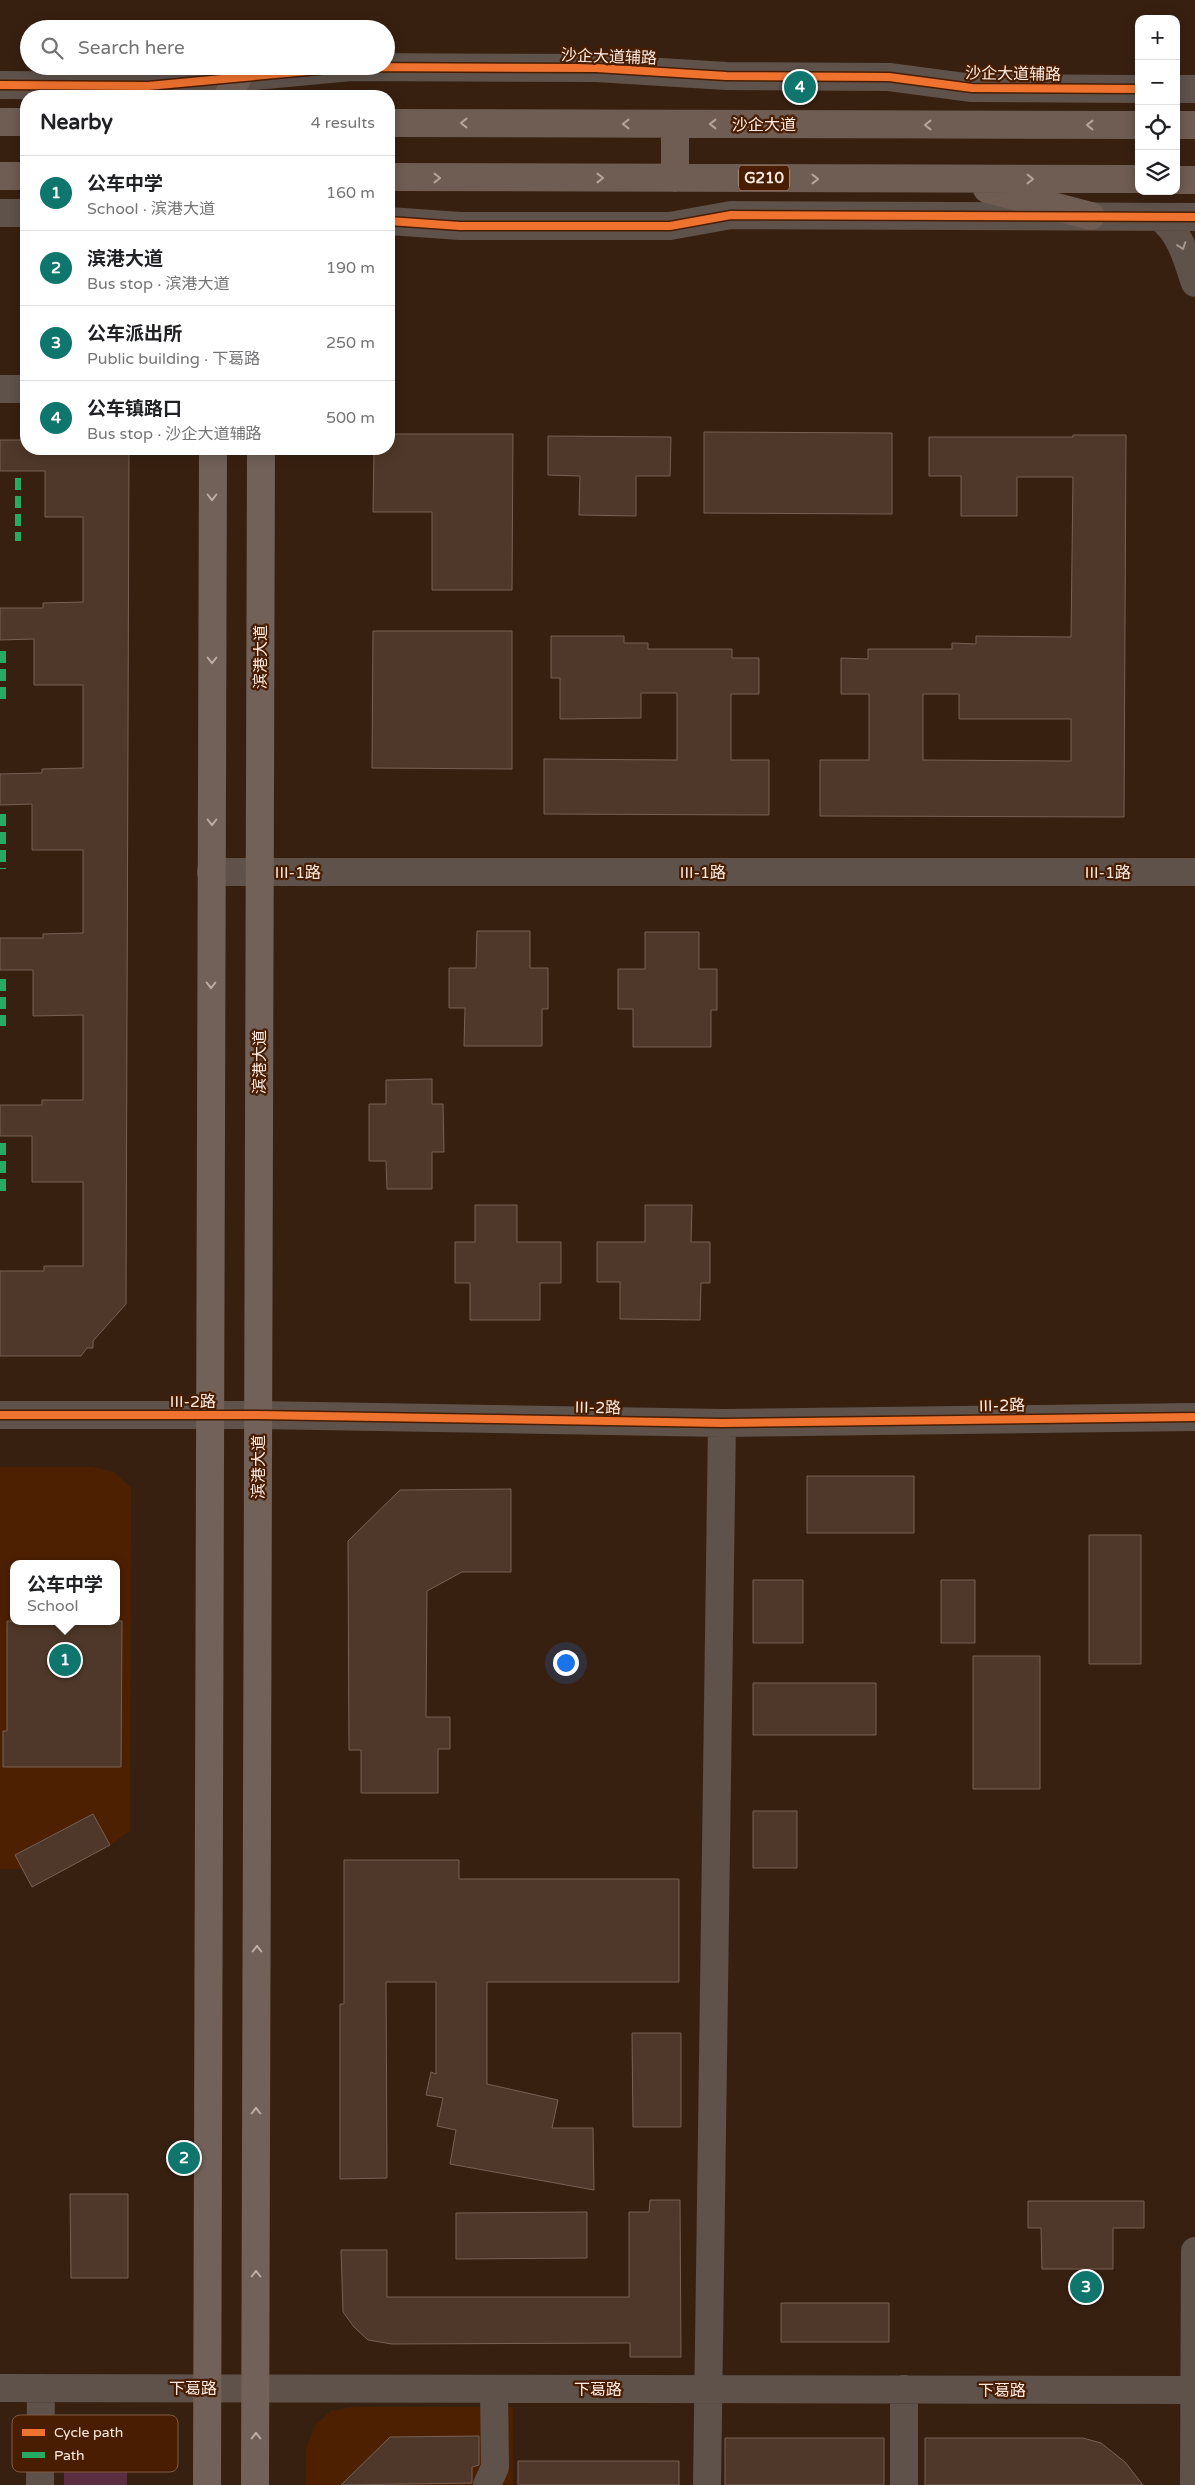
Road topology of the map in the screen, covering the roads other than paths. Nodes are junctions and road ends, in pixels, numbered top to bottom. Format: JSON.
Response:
{"nodes":[{"id":1,"x":395,"y":67,"type":"edge"},
{"id":2,"x":312,"y":75,"type":"edge"},
{"id":3,"x":0,"y":85,"type":"edge"},
{"id":4,"x":1135,"y":88,"type":"edge"},
{"id":5,"x":1180,"y":89,"type":"edge"},
{"id":6,"x":1195,"y":89,"type":"edge"},
{"id":7,"x":238,"y":90,"type":"edge"},
{"id":8,"x":0,"y":122,"type":"edge"},
{"id":9,"x":20,"y":122,"type":"edge"},
{"id":10,"x":395,"y":123,"type":"edge"},
{"id":11,"x":675,"y":124,"type":"junction"},
{"id":12,"x":1135,"y":125,"type":"edge"},
{"id":13,"x":1180,"y":125,"type":"edge"},
{"id":14,"x":1195,"y":126,"type":"edge"},
{"id":15,"x":0,"y":176,"type":"edge"},
{"id":16,"x":20,"y":176,"type":"edge"},
{"id":17,"x":395,"y":177,"type":"edge"},
{"id":18,"x":675,"y":178,"type":"junction"},
{"id":19,"x":947,"y":179,"type":"junction"},
{"id":20,"x":1135,"y":180,"type":"edge"},
{"id":21,"x":1180,"y":180,"type":"edge"},
{"id":22,"x":1195,"y":180,"type":"edge"},
{"id":23,"x":0,"y":213,"type":"edge"},
{"id":24,"x":20,"y":213,"type":"edge"},
{"id":25,"x":1091,"y":216,"type":"junction"},
{"id":26,"x":1159,"y":217,"type":"junction"},
{"id":27,"x":1195,"y":217,"type":"edge"},
{"id":28,"x":395,"y":221,"type":"edge"},
{"id":29,"x":1195,"y":282,"type":"edge"},
{"id":30,"x":20,"y":388,"type":"edge"},
{"id":31,"x":0,"y":389,"type":"edge"},
{"id":32,"x":212,"y":455,"type":"edge"},
{"id":33,"x":261,"y":455,"type":"edge"},
{"id":34,"x":211,"y":872,"type":"junction"},
{"id":35,"x":260,"y":872,"type":"junction"},
{"id":36,"x":1195,"y":872,"type":"edge"},
{"id":37,"x":0,"y":1415,"type":"edge"},
{"id":38,"x":210,"y":1415,"type":"junction"},
{"id":39,"x":258,"y":1416,"type":"junction"},
{"id":40,"x":1195,"y":1417,"type":"edge"},
{"id":41,"x":722,"y":1423,"type":"junction"},
{"id":42,"x":1195,"y":2250,"type":"edge"},
{"id":43,"x":0,"y":2388,"type":"edge"},
{"id":44,"x":41,"y":2388,"type":"junction"},
{"id":45,"x":207,"y":2388,"type":"junction"},
{"id":46,"x":256,"y":2388,"type":"junction"},
{"id":47,"x":494,"y":2389,"type":"junction"},
{"id":48,"x":708,"y":2389,"type":"junction"},
{"id":49,"x":904,"y":2389,"type":"junction"},
{"id":50,"x":1194,"y":2390,"type":"edge"},
{"id":51,"x":41,"y":2415,"type":"edge"},
{"id":52,"x":40,"y":2472,"type":"edge"},
{"id":53,"x":40,"y":2485,"type":"edge"},
{"id":54,"x":207,"y":2485,"type":"edge"},
{"id":55,"x":256,"y":2485,"type":"edge"},
{"id":56,"x":487,"y":2485,"type":"edge"},
{"id":57,"x":707,"y":2485,"type":"edge"},
{"id":58,"x":904,"y":2485,"type":"edge"},
{"id":59,"x":1194,"y":2485,"type":"edge"}],
"edges":[{"from":1,"to":4,"type":"street","name":"沙企大道辅路"},
{"from":2,"to":7,"type":"street","name":"沙企大道辅路"},
{"from":3,"to":7,"type":"street","name":"沙企大道辅路"},
{"from":5,"to":6,"type":"street"},
{"from":8,"to":9,"type":"highway"},
{"from":11,"to":10,"type":"highway","name":"沙企大道","one_way":true},
{"from":12,"to":11,"type":"highway","name":"沙企大道","one_way":true},
{"from":11,"to":18,"type":"highway"},
{"from":13,"to":14,"type":"highway"},
{"from":15,"to":16,"type":"highway"},
{"from":17,"to":18,"type":"highway","number":"G210","one_way":true},
{"from":18,"to":19,"type":"highway","number":"G210","one_way":true},
{"from":19,"to":20,"type":"highway","number":"G210","one_way":true},
{"from":19,"to":25,"type":"highway"},
{"from":21,"to":22,"type":"highway"},
{"from":23,"to":24,"type":"street"},
{"from":25,"to":26,"type":"street"},
{"from":25,"to":28,"type":"street"},
{"from":26,"to":27,"type":"street"},
{"from":26,"to":29,"type":"street","one_way":true},
{"from":30,"to":31,"type":"street"},
{"from":32,"to":34,"type":"main road","one_way":true},
{"from":33,"to":35,"type":"main road","name":"滨港大道"},
{"from":34,"to":35,"type":"street","name":"III-1路"},
{"from":34,"to":38,"type":"main road","one_way":true},
{"from":35,"to":36,"type":"street","name":"III-1路"},
{"from":35,"to":39,"type":"main road","name":"滨港大道"},
{"from":37,"to":38,"type":"street","name":"III-2路"},
{"from":38,"to":39,"type":"street","name":"III-2路"},
{"from":38,"to":45,"type":"main road"},
{"from":39,"to":41,"type":"street","name":"III-2路"},
{"from":46,"to":39,"type":"main road","name":"滨港大道","one_way":true},
{"from":40,"to":41,"type":"street","name":"III-2路"},
{"from":41,"to":48,"type":"street"},
{"from":42,"to":50,"type":"street"},
{"from":43,"to":44,"type":"street","name":"下葛路"},
{"from":44,"to":45,"type":"street","name":"下葛路"},
{"from":44,"to":51,"type":"street"},
{"from":45,"to":46,"type":"street","name":"下葛路"},
{"from":45,"to":54,"type":"main road"},
{"from":46,"to":47,"type":"street","name":"下葛路"},
{"from":55,"to":46,"type":"main road","name":"滨港大道","one_way":true},
{"from":47,"to":48,"type":"street","name":"下葛路"},
{"from":47,"to":56,"type":"street"},
{"from":48,"to":49,"type":"street","name":"下葛路"},
{"from":48,"to":57,"type":"street"},
{"from":49,"to":50,"type":"street","name":"下葛路"},
{"from":49,"to":58,"type":"street"},
{"from":50,"to":59,"type":"street"},
{"from":52,"to":53,"type":"street"}]}
